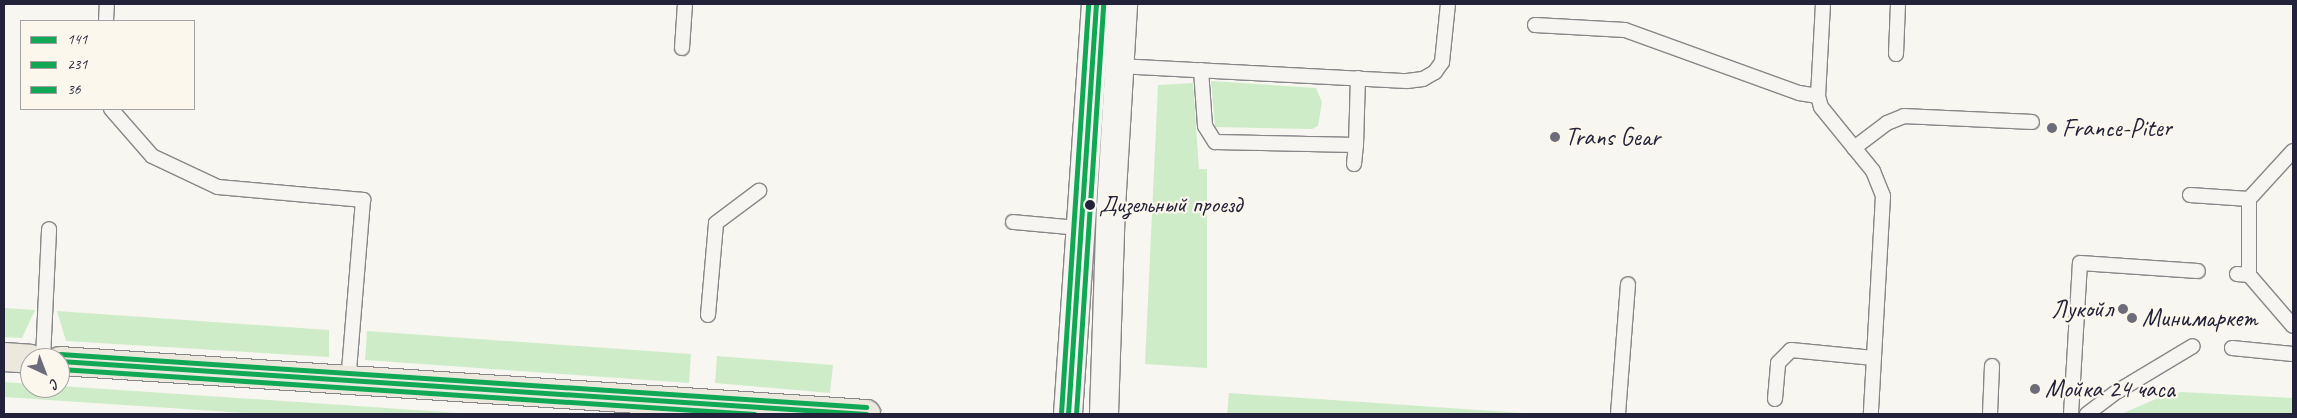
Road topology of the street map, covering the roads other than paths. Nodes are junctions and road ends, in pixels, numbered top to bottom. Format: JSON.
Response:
{"nodes":[{"id":1,"x":107,"y":4,"type":"edge"},
{"id":2,"x":685,"y":4,"type":"edge"},
{"id":3,"x":1096,"y":4,"type":"edge"},
{"id":4,"x":1123,"y":4,"type":"edge"},
{"id":5,"x":1448,"y":4,"type":"edge"},
{"id":6,"x":1823,"y":4,"type":"edge"},
{"id":7,"x":1898,"y":4,"type":"edge"},
{"id":8,"x":106,"y":20,"type":"edge"},
{"id":9,"x":1535,"y":25,"type":"dead end"},
{"id":10,"x":682,"y":48,"type":"dead end"},
{"id":11,"x":1896,"y":54,"type":"dead end"},
{"id":12,"x":1118,"y":66,"type":"junction"},
{"id":13,"x":1201,"y":70,"type":"junction"},
{"id":14,"x":1358,"y":78,"type":"junction"},
{"id":15,"x":1818,"y":96,"type":"junction"},
{"id":16,"x":111,"y":110,"type":"edge"},
{"id":17,"x":2032,"y":122,"type":"dead end"},
{"id":18,"x":1356,"y":145,"type":"junction"},
{"id":19,"x":1854,"y":148,"type":"junction"},
{"id":20,"x":2293,"y":151,"type":"edge"},
{"id":21,"x":1354,"y":164,"type":"dead end"},
{"id":22,"x":759,"y":191,"type":"dead end"},
{"id":23,"x":2190,"y":195,"type":"dead end"},
{"id":24,"x":2249,"y":199,"type":"junction"},
{"id":25,"x":1013,"y":222,"type":"dead end"},
{"id":26,"x":1079,"y":228,"type":"junction"},
{"id":27,"x":49,"y":229,"type":"dead end"},
{"id":28,"x":2198,"y":271,"type":"dead end"},
{"id":29,"x":1628,"y":284,"type":"dead end"},
{"id":30,"x":708,"y":315,"type":"dead end"},
{"id":31,"x":2293,"y":326,"type":"edge"},
{"id":32,"x":2193,"y":346,"type":"dead end"},
{"id":33,"x":43,"y":348,"type":"edge"},
{"id":34,"x":2232,"y":348,"type":"dead end"},
{"id":35,"x":2293,"y":354,"type":"edge"},
{"id":36,"x":4,"y":357,"type":"edge"},
{"id":37,"x":20,"y":358,"type":"edge"},
{"id":38,"x":1874,"y":358,"type":"junction"},
{"id":39,"x":70,"y":362,"type":"edge"},
{"id":40,"x":1992,"y":366,"type":"dead end"},
{"id":41,"x":348,"y":381,"type":"junction"},
{"id":42,"x":1775,"y":399,"type":"dead end"},
{"id":43,"x":866,"y":414,"type":"edge"},
{"id":44,"x":1068,"y":414,"type":"edge"},
{"id":45,"x":1104,"y":414,"type":"edge"},
{"id":46,"x":1618,"y":414,"type":"edge"},
{"id":47,"x":1871,"y":414,"type":"edge"},
{"id":48,"x":1990,"y":414,"type":"edge"},
{"id":49,"x":2071,"y":414,"type":"edge"},
{"id":50,"x":2087,"y":414,"type":"edge"}],
"edges":[{"from":1,"to":8,"type":"lane"},
{"from":2,"to":10,"type":"lane"},
{"from":3,"to":26,"type":"street"},
{"from":4,"to":12,"type":"street"},
{"from":5,"to":14,"type":"lane"},
{"from":6,"to":15,"type":"lane"},
{"from":7,"to":11,"type":"lane"},
{"from":9,"to":15,"type":"lane"},
{"from":12,"to":13,"type":"lane"},
{"from":12,"to":45,"type":"street"},
{"from":13,"to":14,"type":"lane"},
{"from":13,"to":18,"type":"lane"},
{"from":14,"to":18,"type":"lane"},
{"from":15,"to":19,"type":"lane"},
{"from":16,"to":41,"type":"lane"},
{"from":17,"to":19,"type":"lane"},
{"from":18,"to":21,"type":"lane"},
{"from":19,"to":38,"type":"lane"},
{"from":20,"to":24,"type":"lane"},
{"from":22,"to":30,"type":"lane"},
{"from":23,"to":24,"type":"lane"},
{"from":24,"to":31,"type":"lane"},
{"from":25,"to":26,"type":"lane"},
{"from":26,"to":44,"type":"street"},
{"from":27,"to":33,"type":"lane"},
{"from":28,"to":49,"type":"lane"},
{"from":29,"to":46,"type":"lane"},
{"from":32,"to":50,"type":"lane"},
{"from":34,"to":35,"type":"lane"},
{"from":36,"to":37,"type":"main road"},
{"from":38,"to":42,"type":"lane"},
{"from":38,"to":47,"type":"lane"},
{"from":39,"to":41,"type":"main road"},
{"from":40,"to":48,"type":"lane"},
{"from":41,"to":43,"type":"main road"}]}
